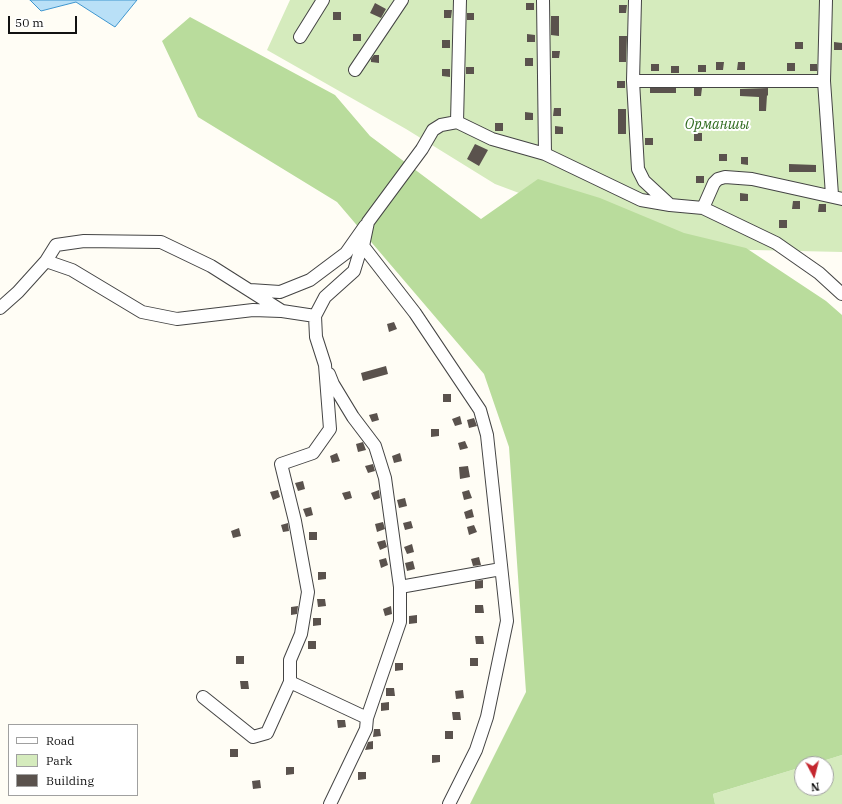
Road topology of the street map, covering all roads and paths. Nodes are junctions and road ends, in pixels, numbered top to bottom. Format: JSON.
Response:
{"nodes":[{"id":1,"x":323,"y":0,"type":"edge"},
{"id":2,"x":402,"y":0,"type":"edge"},
{"id":3,"x":460,"y":0,"type":"edge"},
{"id":4,"x":543,"y":0,"type":"edge"},
{"id":5,"x":635,"y":0,"type":"edge"},
{"id":6,"x":826,"y":0,"type":"edge"},
{"id":7,"x":300,"y":37,"type":"dead end"},
{"id":8,"x":355,"y":70,"type":"dead end"},
{"id":9,"x":633,"y":81,"type":"junction"},
{"id":10,"x":824,"y":81,"type":"junction"},
{"id":11,"x":457,"y":122,"type":"junction"},
{"id":12,"x":545,"y":154,"type":"junction"},
{"id":13,"x":837,"y":197,"type":"edge"},
{"id":14,"x":670,"y":206,"type":"junction"},
{"id":15,"x":703,"y":208,"type":"junction"},
{"id":16,"x":368,"y":222,"type":"junction"},
{"id":17,"x":363,"y":246,"type":"junction"},
{"id":18,"x":46,"y":261,"type":"junction"},
{"id":19,"x":248,"y":290,"type":"junction"},
{"id":20,"x":842,"y":294,"type":"edge"},
{"id":21,"x":0,"y":308,"type":"edge"},
{"id":22,"x":282,"y":311,"type":"junction"},
{"id":23,"x":315,"y":316,"type":"junction"},
{"id":24,"x":325,"y":366,"type":"junction"},
{"id":25,"x":502,"y":569,"type":"junction"},
{"id":26,"x":400,"y":587,"type":"junction"},
{"id":27,"x":290,"y":682,"type":"junction"},
{"id":28,"x":203,"y":697,"type":"dead end"},
{"id":29,"x":367,"y":718,"type":"junction"},
{"id":30,"x":330,"y":804,"type":"edge"},
{"id":31,"x":450,"y":804,"type":"edge"}],
"edges":[{"from":1,"to":7,"type":"street"},
{"from":2,"to":8,"type":"street"},
{"from":3,"to":11,"type":"street"},
{"from":4,"to":12,"type":"street"},
{"from":5,"to":9,"type":"street"},
{"from":6,"to":10,"type":"street"},
{"from":9,"to":10,"type":"street"},
{"from":9,"to":14,"type":"street"},
{"from":10,"to":13,"type":"street"},
{"from":11,"to":12,"type":"street"},
{"from":11,"to":16,"type":"street"},
{"from":12,"to":14,"type":"street"},
{"from":13,"to":15,"type":"street"},
{"from":14,"to":15,"type":"street"},
{"from":15,"to":20,"type":"street"},
{"from":16,"to":17,"type":"street"},
{"from":16,"to":19,"type":"street"},
{"from":17,"to":23,"type":"street"},
{"from":17,"to":25,"type":"street"},
{"from":18,"to":19,"type":"street"},
{"from":18,"to":21,"type":"street"},
{"from":18,"to":22,"type":"street"},
{"from":19,"to":22,"type":"street"},
{"from":22,"to":23,"type":"street"},
{"from":23,"to":24,"type":"street"},
{"from":24,"to":26,"type":"street"},
{"from":24,"to":27,"type":"street"},
{"from":25,"to":26,"type":"street"},
{"from":25,"to":31,"type":"street"},
{"from":26,"to":29,"type":"street"},
{"from":27,"to":28,"type":"street"},
{"from":27,"to":29,"type":"street"},
{"from":29,"to":30,"type":"street"}]}
